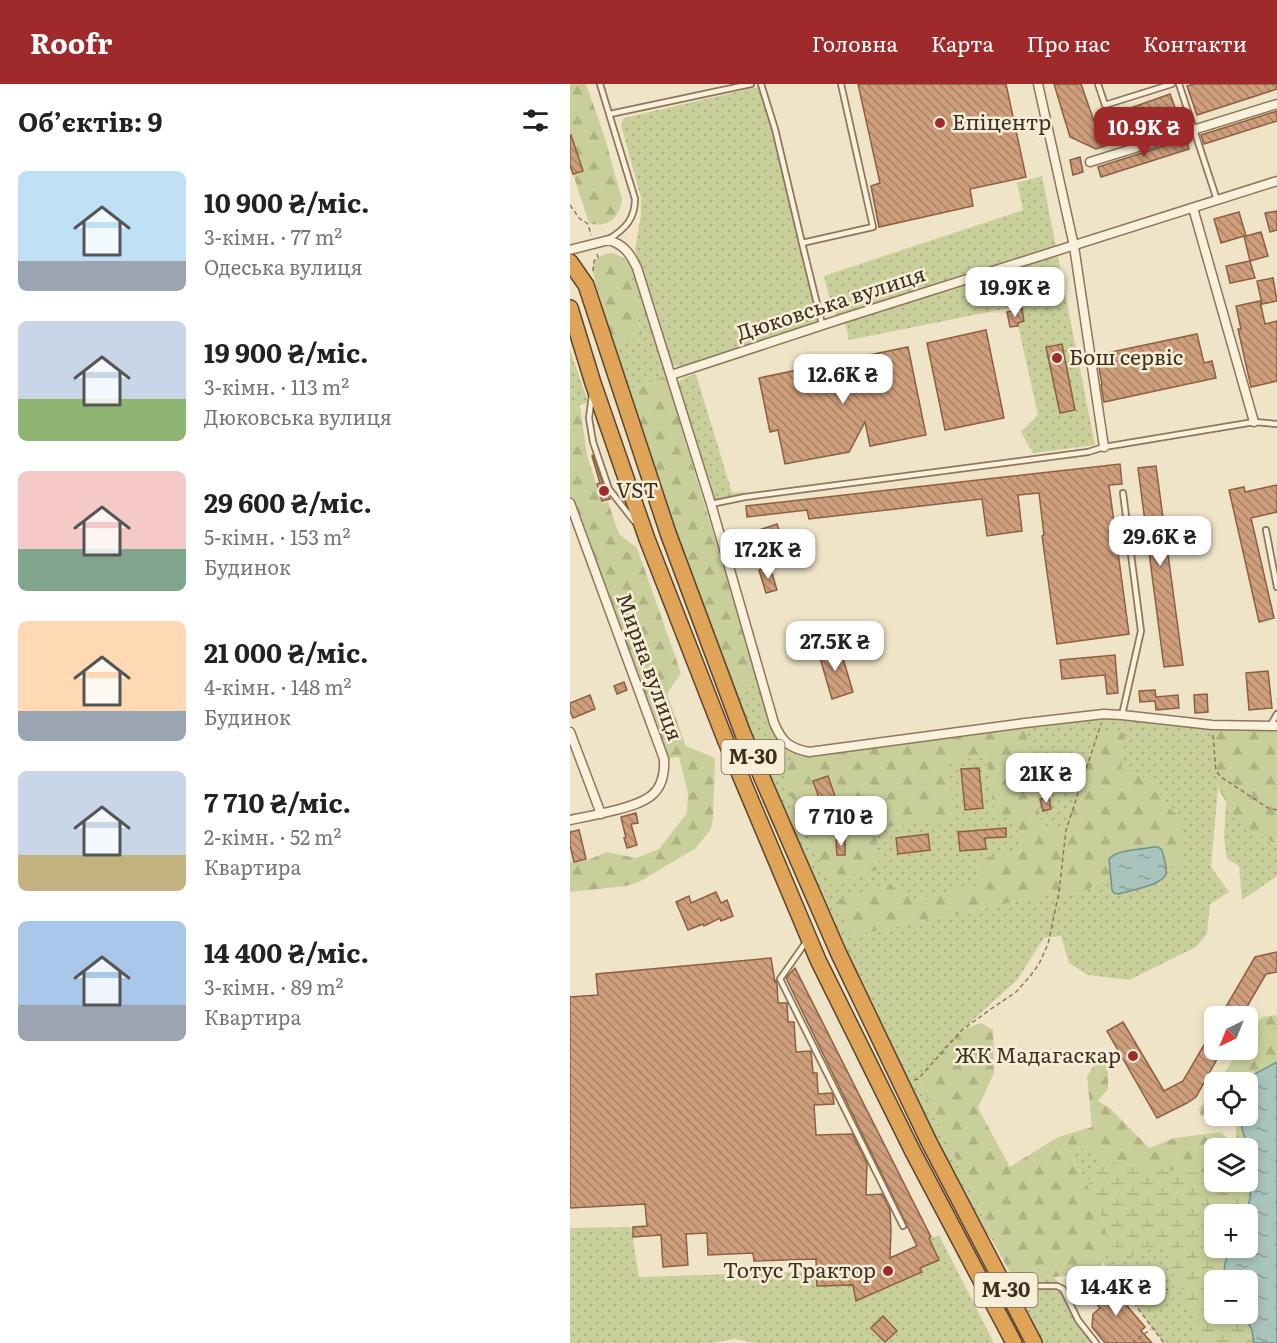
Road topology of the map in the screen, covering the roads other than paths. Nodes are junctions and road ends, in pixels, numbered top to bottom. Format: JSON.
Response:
{"nodes":[{"id":1,"x":600,"y":84,"type":"edge"},
{"id":2,"x":751,"y":84,"type":"edge"},
{"id":3,"x":762,"y":84,"type":"edge"},
{"id":4,"x":841,"y":84,"type":"edge"},
{"id":5,"x":1038,"y":84,"type":"edge"},
{"id":6,"x":1098,"y":84,"type":"edge"},
{"id":7,"x":1172,"y":84,"type":"edge"},
{"id":8,"x":1179,"y":84,"type":"edge"},
{"id":9,"x":1277,"y":104,"type":"edge"},
{"id":10,"x":610,"y":114,"type":"junction"},
{"id":11,"x":1194,"y":129,"type":"junction"},
{"id":12,"x":1090,"y":162,"type":"dead end"},
{"id":13,"x":1277,"y":181,"type":"edge"},
{"id":14,"x":1217,"y":200,"type":"junction"},
{"id":15,"x":1194,"y":208,"type":"junction"},
{"id":16,"x":609,"y":240,"type":"junction"},
{"id":17,"x":802,"y":243,"type":"junction"},
{"id":18,"x":1074,"y":246,"type":"junction"},
{"id":19,"x":570,"y":250,"type":"edge"},
{"id":20,"x":570,"y":262,"type":"edge"},
{"id":21,"x":570,"y":308,"type":"edge"},
{"id":22,"x":823,"y":325,"type":"junction"},
{"id":23,"x":671,"y":375,"type":"junction"},
{"id":24,"x":1254,"y":422,"type":"junction"},
{"id":25,"x":1277,"y":424,"type":"edge"},
{"id":26,"x":1104,"y":447,"type":"junction"},
{"id":27,"x":1123,"y":493,"type":"dead end"},
{"id":28,"x":570,"y":503,"type":"edge"},
{"id":29,"x":711,"y":504,"type":"junction"},
{"id":30,"x":1266,"y":530,"type":"dead end"},
{"id":31,"x":1277,"y":587,"type":"edge"},
{"id":32,"x":1277,"y":714,"type":"edge"},
{"id":33,"x":1122,"y":715,"type":"junction"},
{"id":34,"x":1273,"y":726,"type":"edge"},
{"id":35,"x":570,"y":732,"type":"edge"},
{"id":36,"x":601,"y":814,"type":"junction"},
{"id":37,"x":570,"y":820,"type":"edge"},
{"id":38,"x":809,"y":937,"type":"junction"},
{"id":39,"x":903,"y":1226,"type":"dead end"},
{"id":40,"x":997,"y":1272,"type":"junction"},
{"id":41,"x":1032,"y":1286,"type":"junction"},
{"id":42,"x":1018,"y":1314,"type":"junction"},
{"id":43,"x":1014,"y":1343,"type":"edge"},
{"id":44,"x":1034,"y":1343,"type":"edge"},
{"id":45,"x":1096,"y":1343,"type":"edge"}],
"edges":[{"from":1,"to":10,"type":"lane"},
{"from":2,"to":10,"type":"lane"},
{"from":3,"to":17,"type":"lane"},
{"from":4,"to":17,"type":"lane"},
{"from":5,"to":18,"type":"street"},
{"from":6,"to":7,"type":"lane"},
{"from":8,"to":11,"type":"lane"},
{"from":9,"to":11,"type":"street"},
{"from":10,"to":16,"type":"lane"},
{"from":11,"to":12,"type":"street"},
{"from":11,"to":14,"type":"lane"},
{"from":13,"to":14,"type":"street","name":"Дюковська вулиця"},
{"from":14,"to":15,"type":"street","name":"Дюковська вулиця"},
{"from":15,"to":18,"type":"street","name":"Дюковська вулиця"},
{"from":15,"to":24,"type":"street"},
{"from":16,"to":19,"type":"street"},
{"from":16,"to":23,"type":"street"},
{"from":17,"to":22,"type":"lane"},
{"from":18,"to":22,"type":"street","name":"Дюковська вулиця"},
{"from":18,"to":26,"type":"street"},
{"from":20,"to":40,"type":"highway","number":"М-30"},
{"from":21,"to":38,"type":"highway","number":"М-30"},
{"from":22,"to":23,"type":"street","name":"Дюковська вулиця"},
{"from":23,"to":29,"type":"street"},
{"from":24,"to":25,"type":"lane"},
{"from":24,"to":26,"type":"lane"},
{"from":26,"to":29,"type":"lane"},
{"from":27,"to":33,"type":"lane"},
{"from":28,"to":36,"type":"street","name":"Мирна вулиця"},
{"from":29,"to":33,"type":"street"},
{"from":30,"to":31,"type":"lane"},
{"from":32,"to":34,"type":"lane"},
{"from":33,"to":34,"type":"street"},
{"from":35,"to":36,"type":"street"},
{"from":36,"to":37,"type":"street","name":"Мирна вулиця"},
{"from":38,"to":39,"type":"lane"},
{"from":38,"to":43,"type":"highway","number":"М-30"},
{"from":40,"to":41,"type":"lane"},
{"from":40,"to":42,"type":"highway","number":"М-30"},
{"from":41,"to":42,"type":"lane"},
{"from":41,"to":45,"type":"lane"},
{"from":42,"to":44,"type":"highway","number":"М-30"}]}
